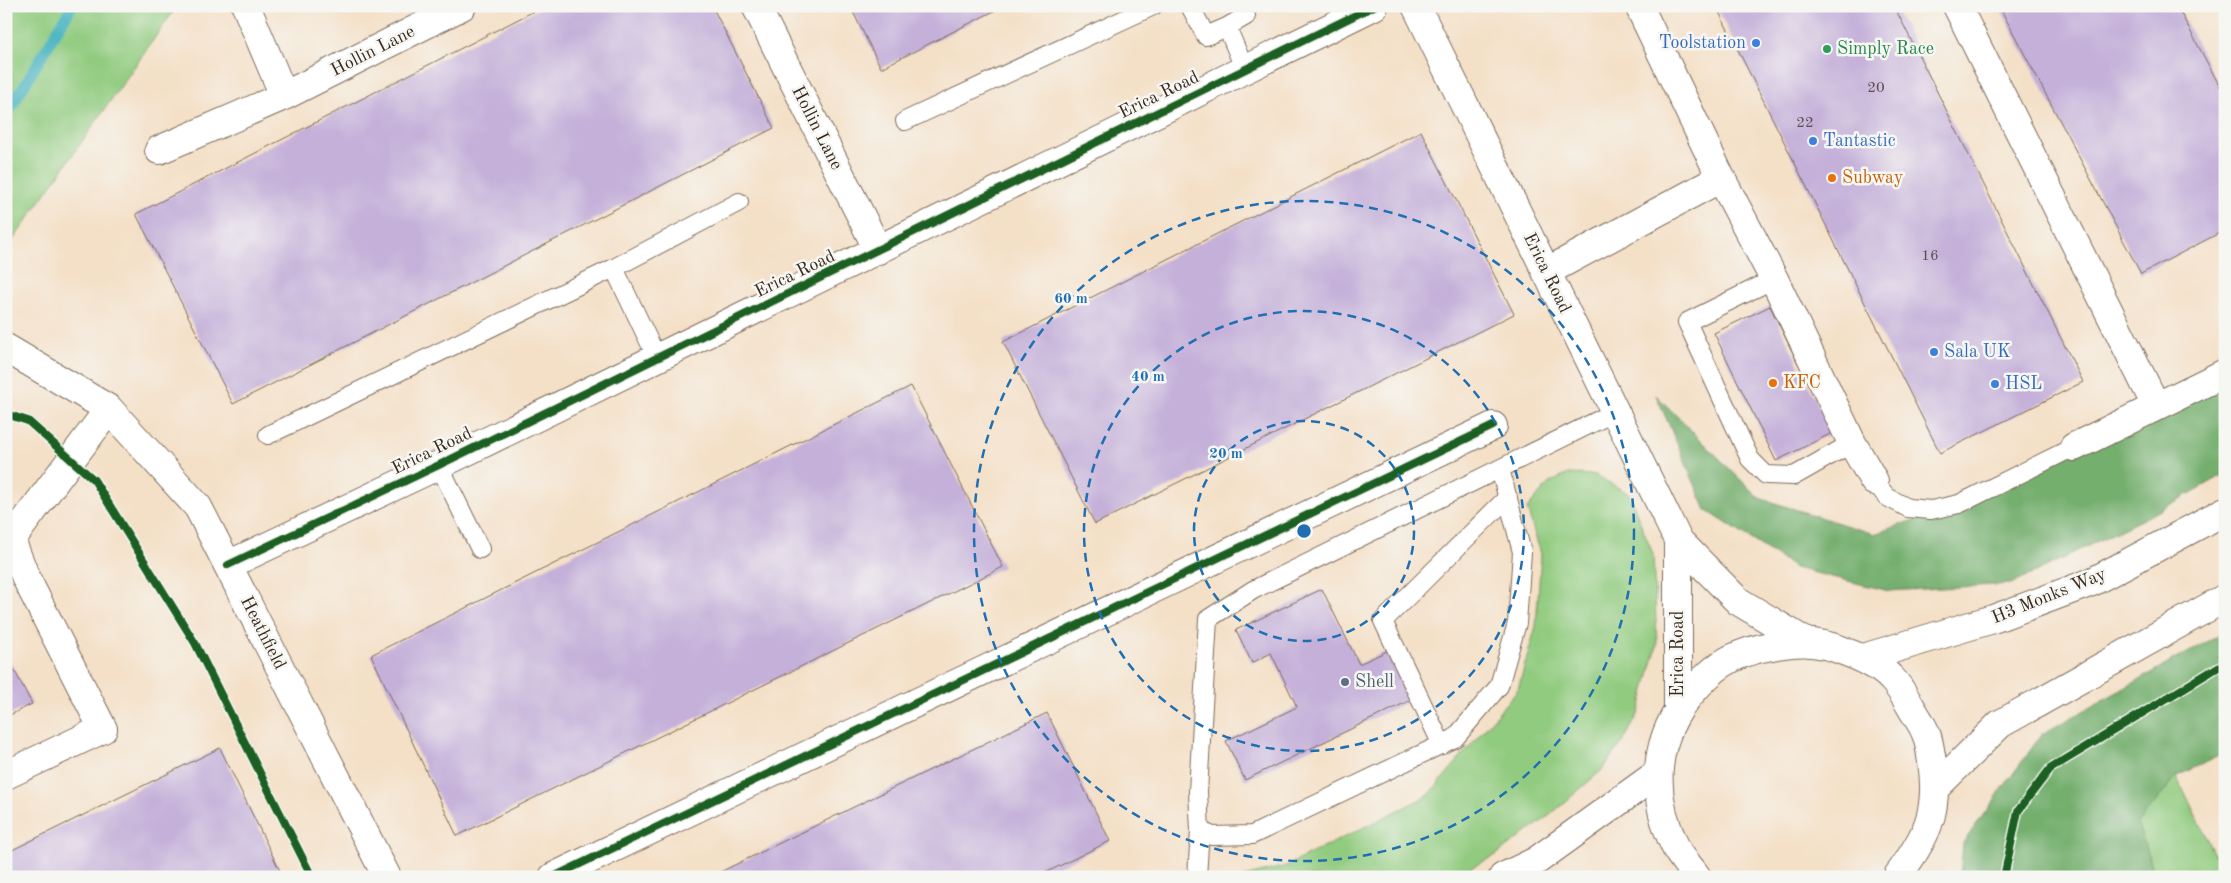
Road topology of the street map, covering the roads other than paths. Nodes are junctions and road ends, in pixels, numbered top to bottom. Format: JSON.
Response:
{"nodes":[{"id":1,"x":246,"y":6,"type":"edge"},
{"id":2,"x":462,"y":6,"type":"edge"},
{"id":3,"x":756,"y":6,"type":"edge"},
{"id":4,"x":1153,"y":6,"type":"edge"},
{"id":5,"x":1190,"y":6,"type":"edge"},
{"id":6,"x":1242,"y":6,"type":"edge"},
{"id":7,"x":1374,"y":6,"type":"edge"},
{"id":8,"x":1416,"y":6,"type":"edge"},
{"id":9,"x":1639,"y":6,"type":"edge"},
{"id":10,"x":1957,"y":6,"type":"edge"},
{"id":11,"x":1227,"y":27,"type":"junction"},
{"id":12,"x":1245,"y":70,"type":"junction"},
{"id":13,"x":284,"y":96,"type":"junction"},
{"id":14,"x":905,"y":121,"type":"dead end"},
{"id":15,"x":158,"y":150,"type":"dead end"},
{"id":16,"x":1721,"y":178,"type":"junction"},
{"id":17,"x":739,"y":202,"type":"dead end"},
{"id":18,"x":878,"y":250,"type":"junction"},
{"id":19,"x":614,"y":268,"type":"junction"},
{"id":20,"x":1546,"y":272,"type":"junction"},
{"id":21,"x":1774,"y":279,"type":"junction"},
{"id":22,"x":6,"y":348,"type":"edge"},
{"id":23,"x":657,"y":358,"type":"junction"},
{"id":24,"x":2225,"y":373,"type":"edge"},
{"id":25,"x":2156,"y":406,"type":"junction"},
{"id":26,"x":109,"y":409,"type":"junction"},
{"id":27,"x":1615,"y":412,"type":"junction"},
{"id":28,"x":1493,"y":426,"type":"dead end"},
{"id":29,"x":268,"y":435,"type":"dead end"},
{"id":30,"x":1852,"y":444,"type":"junction"},
{"id":31,"x":2074,"y":447,"type":"joint"},
{"id":32,"x":439,"y":465,"type":"junction"},
{"id":33,"x":1500,"y":469,"type":"junction"},
{"id":34,"x":1874,"y":481,"type":"joint"},
{"id":35,"x":1508,"y":497,"type":"junction"},
{"id":36,"x":2225,"y":511,"type":"edge"},
{"id":37,"x":1678,"y":540,"type":"junction"},
{"id":38,"x":9,"y":542,"type":"edge"},
{"id":39,"x":480,"y":549,"type":"dead end"},
{"id":40,"x":228,"y":565,"type":"junction"},
{"id":41,"x":2225,"y":598,"type":"edge"},
{"id":42,"x":1806,"y":642,"type":"junction"},
{"id":43,"x":1863,"y":658,"type":"junction"},
{"id":44,"x":1678,"y":707,"type":"junction"},
{"id":45,"x":1442,"y":745,"type":"junction"},
{"id":46,"x":1658,"y":773,"type":"junction"},
{"id":47,"x":6,"y":775,"type":"edge"},
{"id":48,"x":1936,"y":787,"type":"junction"},
{"id":49,"x":1200,"y":830,"type":"junction"},
{"id":50,"x":1920,"y":845,"type":"junction"},
{"id":51,"x":387,"y":877,"type":"edge"},
{"id":52,"x":553,"y":877,"type":"edge"},
{"id":53,"x":1197,"y":877,"type":"edge"},
{"id":54,"x":1503,"y":877,"type":"edge"},
{"id":55,"x":1697,"y":877,"type":"edge"},
{"id":56,"x":1897,"y":877,"type":"edge"},
{"id":57,"x":1916,"y":877,"type":"edge"}],
"edges":[{"from":1,"to":13,"type":"street"},
{"from":2,"to":13,"type":"street","name":"Hollin Lane"},
{"from":3,"to":18,"type":"street","name":"Hollin Lane"},
{"from":4,"to":14,"type":"lane"},
{"from":5,"to":11,"type":"lane"},
{"from":6,"to":11,"type":"lane"},
{"from":7,"to":12,"type":"street","name":"Erica Road"},
{"from":8,"to":20,"type":"street","name":"Erica Road"},
{"from":9,"to":16,"type":"street"},
{"from":10,"to":25,"type":"street"},
{"from":11,"to":12,"type":"lane"},
{"from":12,"to":18,"type":"street","name":"Erica Road"},
{"from":13,"to":15,"type":"street","name":"Hollin Lane"},
{"from":16,"to":20,"type":"street"},
{"from":16,"to":21,"type":"street"},
{"from":17,"to":19,"type":"lane"},
{"from":18,"to":23,"type":"street","name":"Erica Road"},
{"from":19,"to":23,"type":"lane"},
{"from":19,"to":29,"type":"lane"},
{"from":20,"to":27,"type":"street","name":"Erica Road"},
{"from":21,"to":30,"type":"street"},
{"from":21,"to":30,"type":"lane"},
{"from":22,"to":26,"type":"street","name":"Heathfield"},
{"from":23,"to":32,"type":"street","name":"Erica Road"},
{"from":24,"to":25,"type":"street"},
{"from":25,"to":31,"type":"street"},
{"from":26,"to":38,"type":"street"},
{"from":26,"to":40,"type":"street","name":"Heathfield"},
{"from":27,"to":33,"type":"lane"},
{"from":27,"to":37,"type":"street","name":"Erica Road"},
{"from":28,"to":52,"type":"street"},
{"from":30,"to":34,"type":"street"},
{"from":31,"to":34,"type":"lane"},
{"from":32,"to":39,"type":"lane"},
{"from":32,"to":40,"type":"street","name":"Erica Road"},
{"from":33,"to":35,"type":"lane"},
{"from":33,"to":49,"type":"lane"},
{"from":35,"to":45,"type":"lane"},
{"from":35,"to":45,"type":"lane"},
{"from":36,"to":43,"type":"street","name":"H3 Monks Way"},
{"from":37,"to":42,"type":"street","name":"Erica Road"},
{"from":37,"to":44,"type":"street","name":"Erica Road"},
{"from":38,"to":47,"type":"street"},
{"from":40,"to":51,"type":"street","name":"Heathfield"},
{"from":41,"to":48,"type":"street"},
{"from":42,"to":43,"type":"street"},
{"from":42,"to":44,"type":"street"},
{"from":43,"to":48,"type":"street"},
{"from":44,"to":46,"type":"street"},
{"from":45,"to":49,"type":"lane"},
{"from":46,"to":54,"type":"street"},
{"from":46,"to":55,"type":"street"},
{"from":48,"to":50,"type":"street"},
{"from":49,"to":53,"type":"lane"},
{"from":50,"to":56,"type":"street"},
{"from":50,"to":57,"type":"street"}]}
